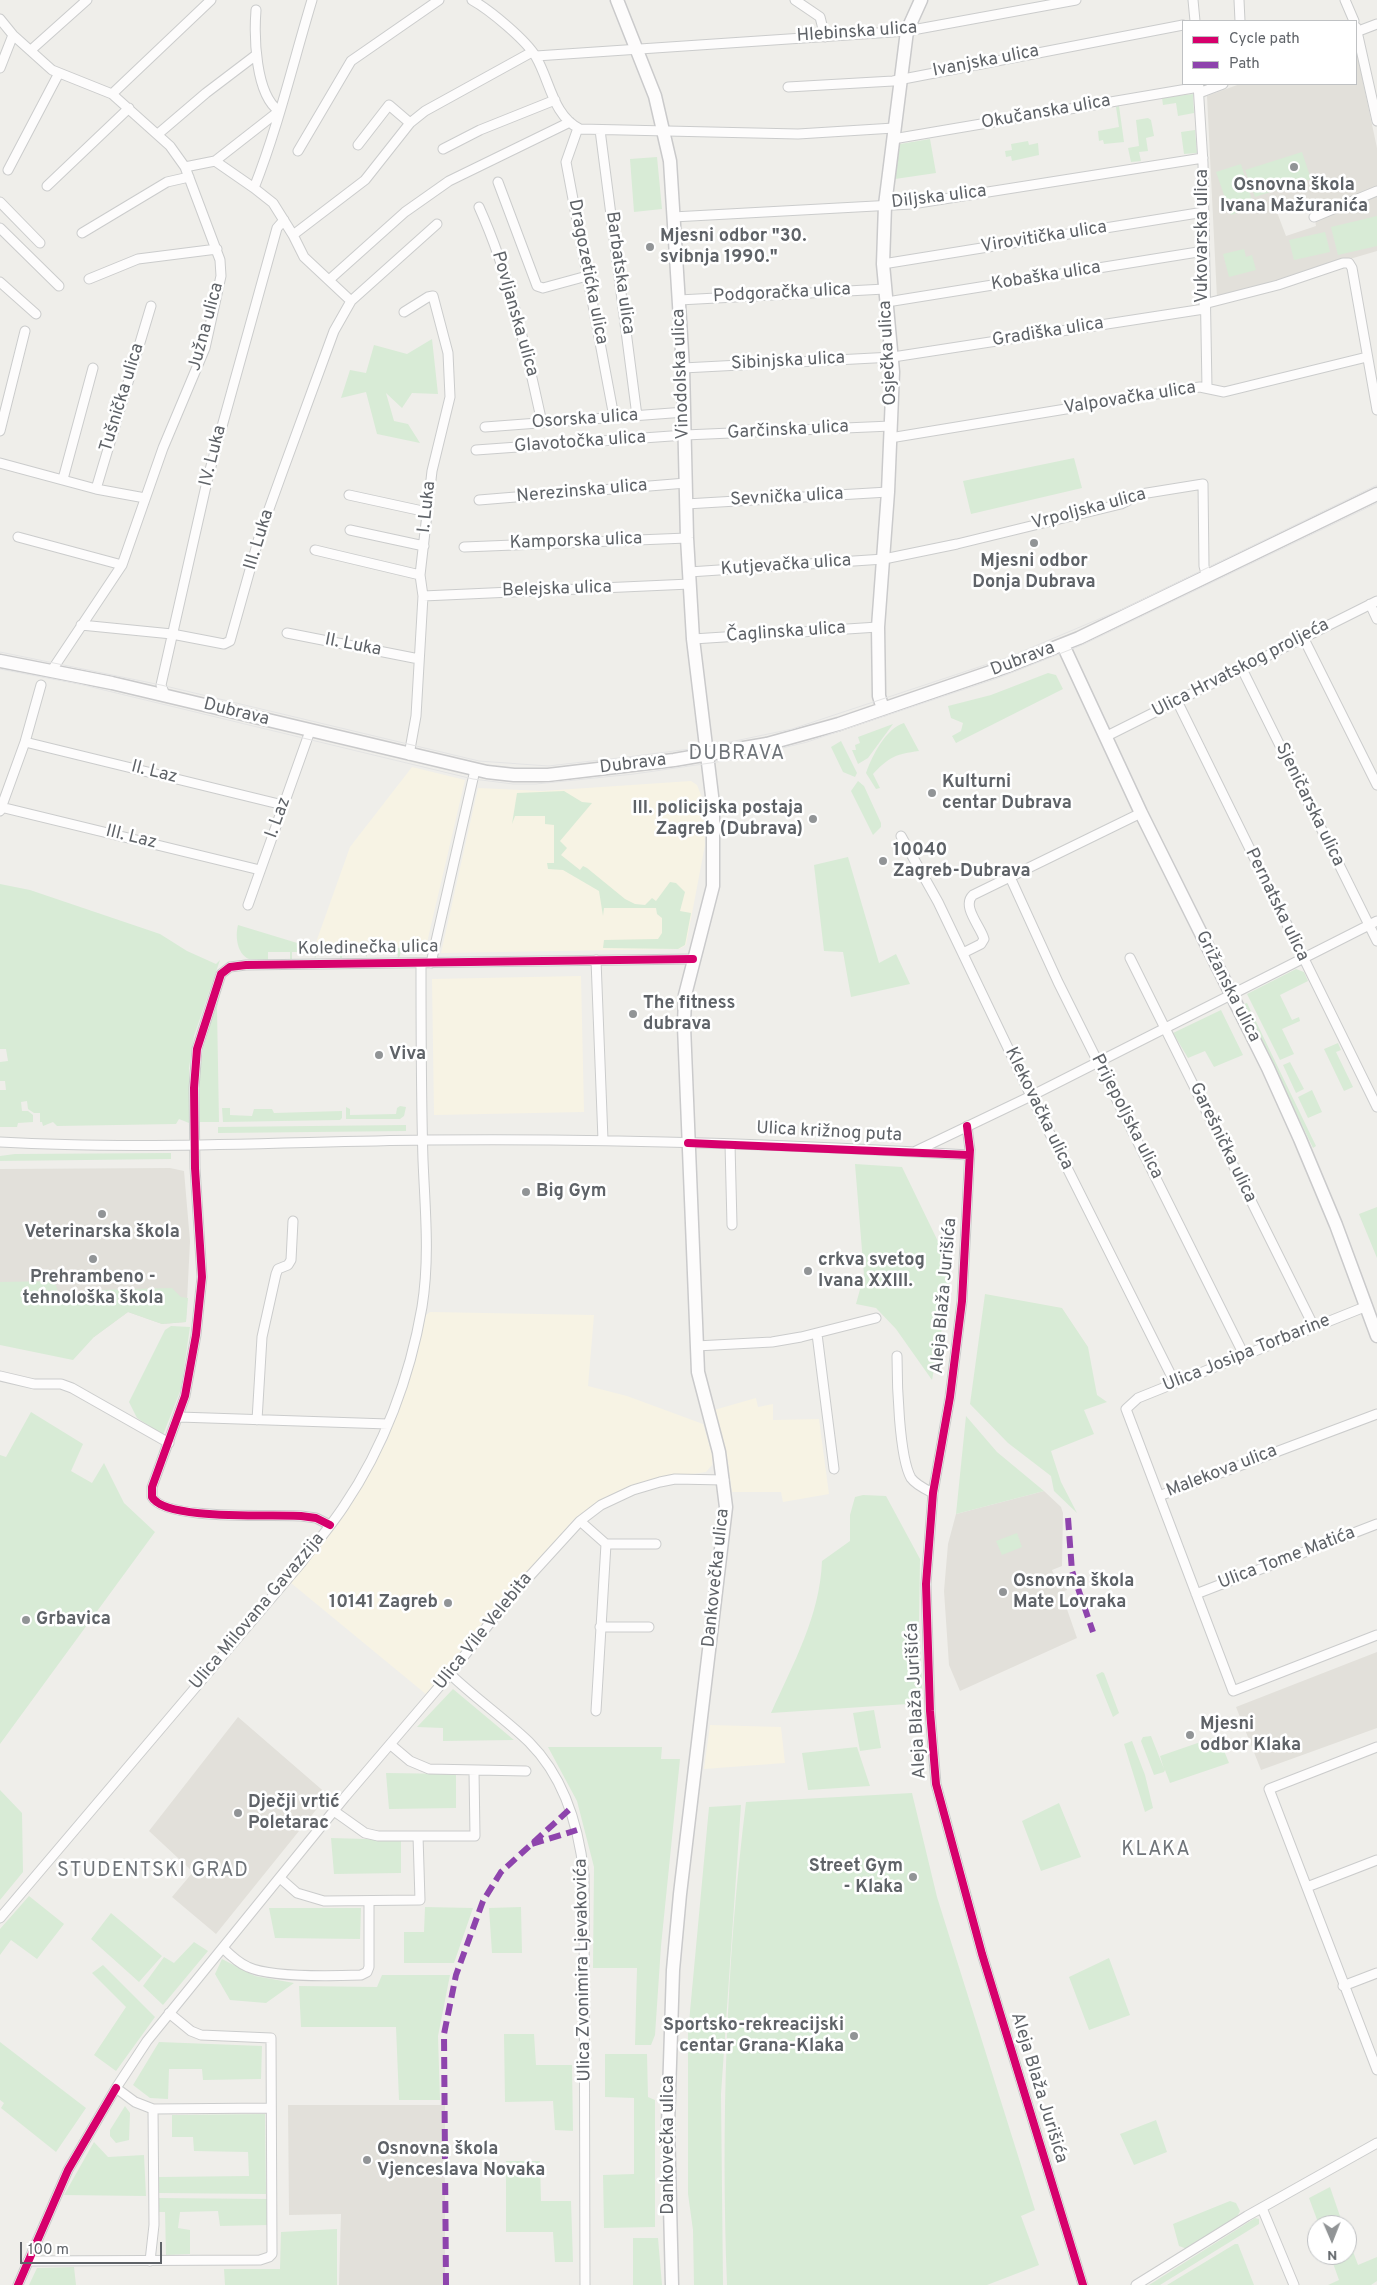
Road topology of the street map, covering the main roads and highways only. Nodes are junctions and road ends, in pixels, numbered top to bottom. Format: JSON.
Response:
{"nodes":[{"id":1,"x":617,"y":0,"type":"edge"},
{"id":2,"x":921,"y":0,"type":"edge"},
{"id":3,"x":1377,"y":494,"type":"edge"},
{"id":4,"x":1062,"y":645,"type":"junction"},
{"id":5,"x":0,"y":661,"type":"edge"},
{"id":6,"x":883,"y":709,"type":"junction"},
{"id":7,"x":708,"y":756,"type":"junction"},
{"id":8,"x":1377,"y":1336,"type":"edge"},
{"id":9,"x":672,"y":2285,"type":"edge"}],
"edges":[{"from":1,"to":7,"type":"main road","name":"Vinodolska ulica"},
{"from":2,"to":6,"type":"main road","name":"Osječka ulica"},
{"from":3,"to":4,"type":"main road","name":"Dubrava"},
{"from":4,"to":6,"type":"main road","name":"Dubrava"},
{"from":4,"to":8,"type":"main road","name":"Grižanska ulica"},
{"from":5,"to":7,"type":"main road","name":"Dubrava"},
{"from":6,"to":7,"type":"main road","name":"Dubrava"},
{"from":7,"to":9,"type":"main road","name":"Dankovečka ulica"}]}
